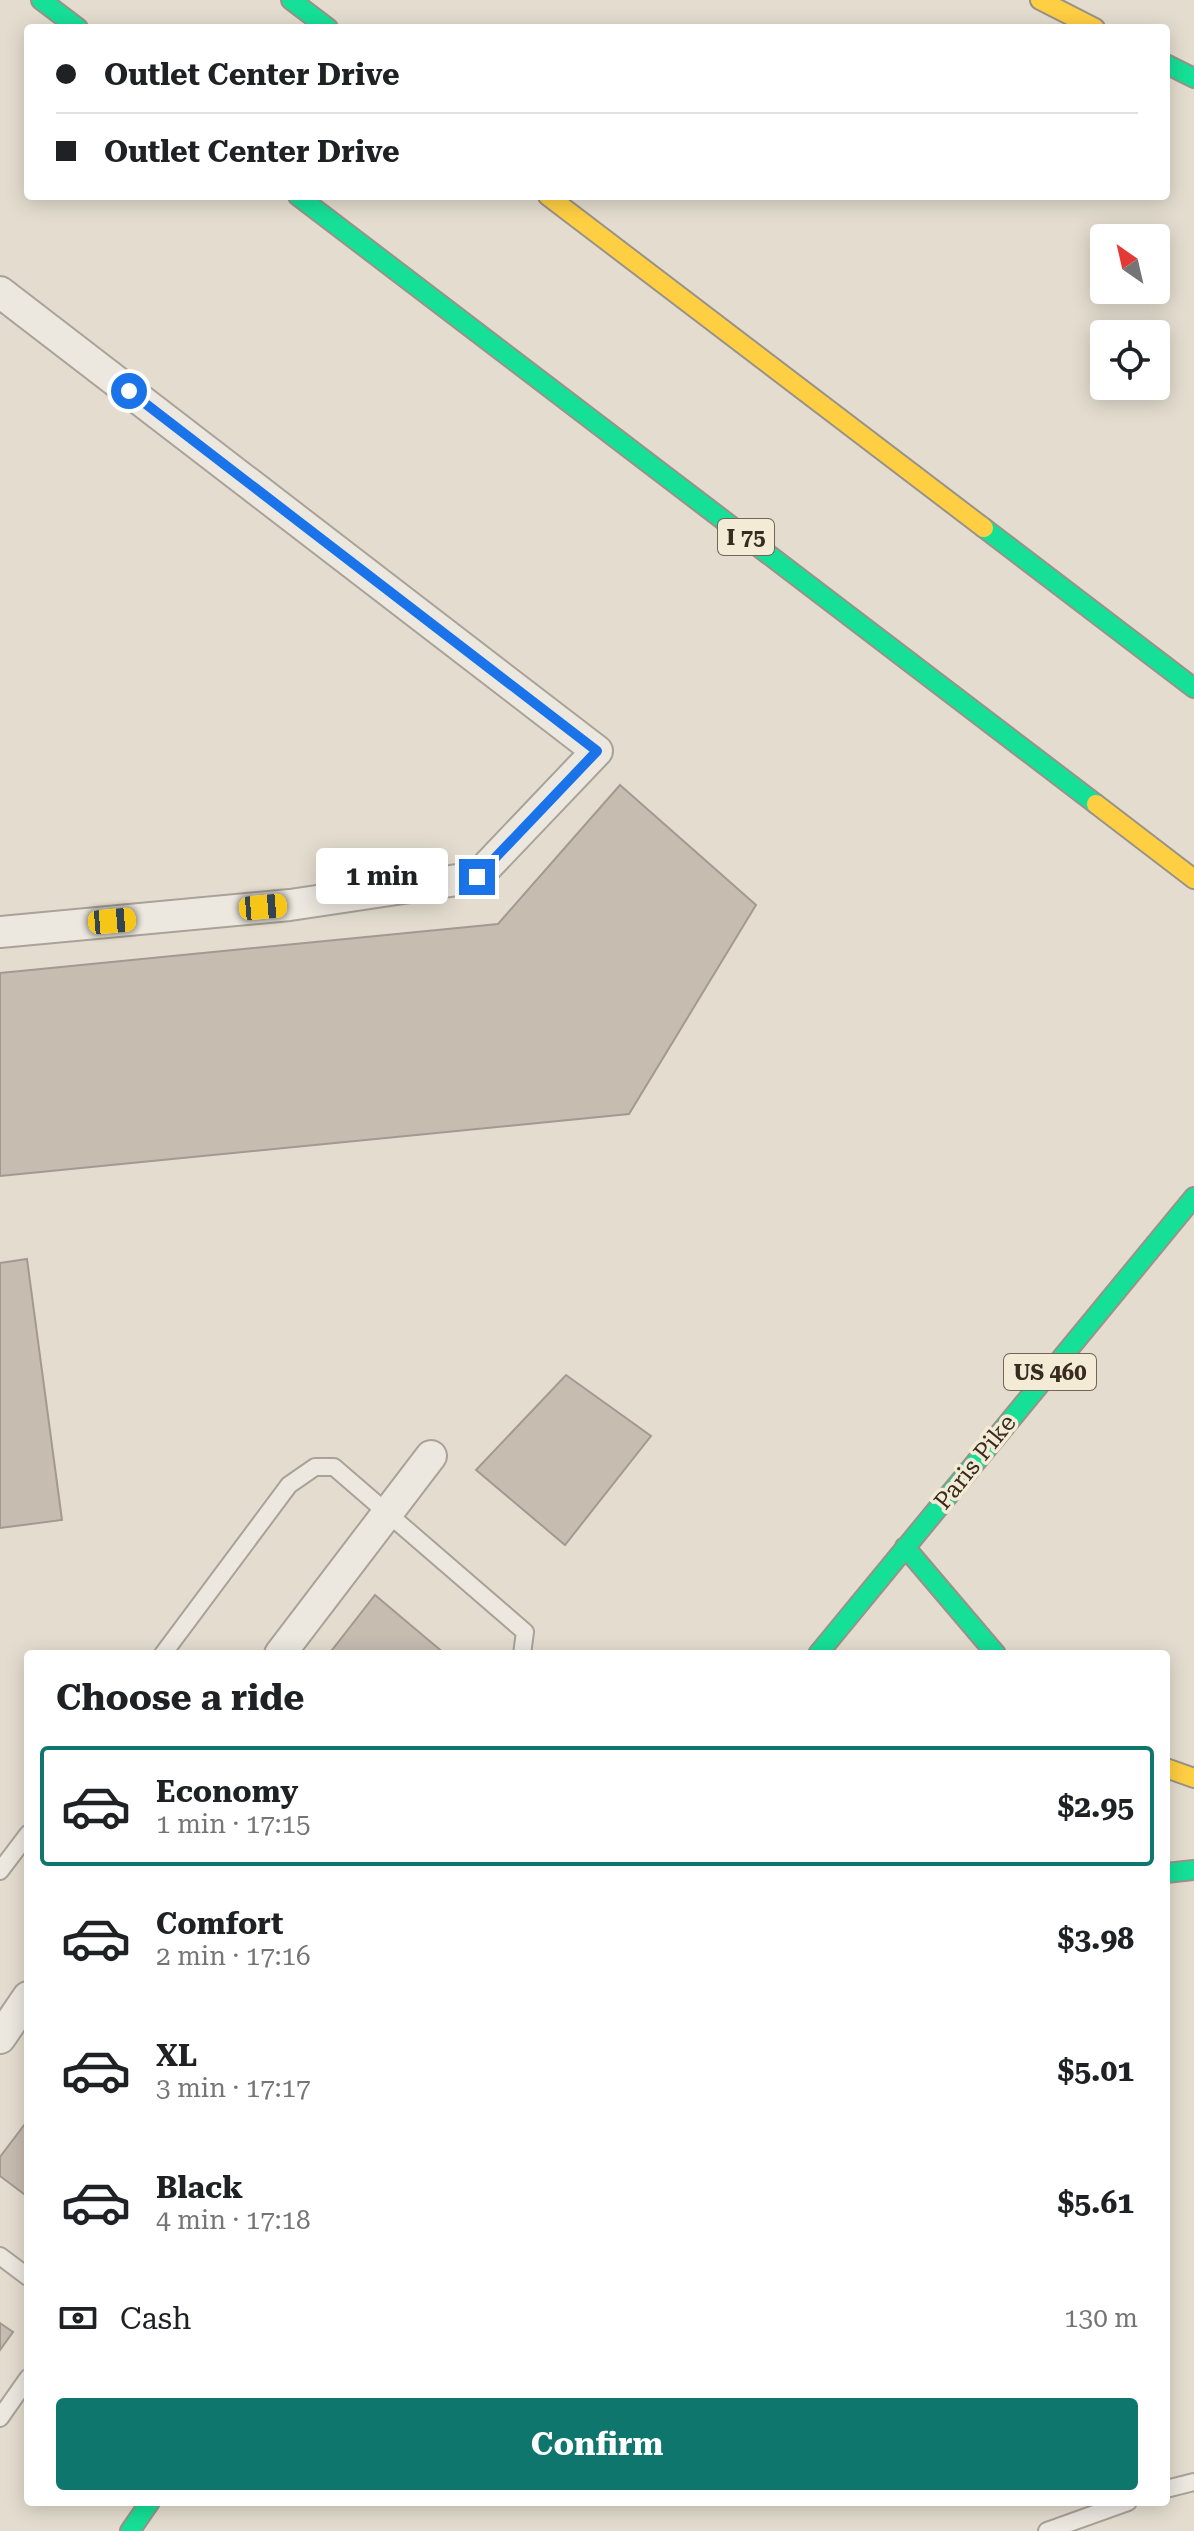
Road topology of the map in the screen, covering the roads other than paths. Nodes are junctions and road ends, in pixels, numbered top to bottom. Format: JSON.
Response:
{"nodes":[{"id":1,"x":41,"y":0,"type":"edge"},
{"id":2,"x":291,"y":0,"type":"edge"},
{"id":3,"x":1040,"y":0,"type":"edge"},
{"id":4,"x":73,"y":24,"type":"edge"},
{"id":5,"x":323,"y":24,"type":"edge"},
{"id":6,"x":1087,"y":24,"type":"edge"},
{"id":7,"x":1170,"y":66,"type":"edge"},
{"id":8,"x":1194,"y":78,"type":"edge"},
{"id":9,"x":303,"y":200,"type":"edge"},
{"id":10,"x":553,"y":200,"type":"edge"},
{"id":11,"x":0,"y":292,"type":"edge"},
{"id":12,"x":1194,"y":688,"type":"edge"},
{"id":13,"x":1194,"y":879,"type":"edge"},
{"id":14,"x":0,"y":932,"type":"edge"},
{"id":15,"x":1194,"y":1197,"type":"edge"},
{"id":16,"x":431,"y":1456,"type":"dead end"},
{"id":17,"x":386,"y":1512,"type":"junction"},
{"id":18,"x":905,"y":1547,"type":"junction"},
{"id":19,"x":166,"y":1650,"type":"edge"},
{"id":20,"x":283,"y":1650,"type":"edge"},
{"id":21,"x":523,"y":1650,"type":"edge"},
{"id":22,"x":821,"y":1650,"type":"edge"},
{"id":23,"x":992,"y":1650,"type":"edge"},
{"id":24,"x":1170,"y":1769,"type":"edge"},
{"id":25,"x":1194,"y":1778,"type":"edge"},
{"id":26,"x":24,"y":1839,"type":"edge"},
{"id":27,"x":1194,"y":1870,"type":"edge"},
{"id":28,"x":0,"y":1871,"type":"edge"},
{"id":29,"x":1170,"y":1873,"type":"edge"},
{"id":30,"x":24,"y":2003,"type":"edge"},
{"id":31,"x":0,"y":2038,"type":"edge"},
{"id":32,"x":0,"y":2256,"type":"edge"},
{"id":33,"x":24,"y":2274,"type":"edge"},
{"id":34,"x":24,"y":2384,"type":"edge"},
{"id":35,"x":0,"y":2418,"type":"edge"},
{"id":36,"x":1194,"y":2482,"type":"edge"},
{"id":37,"x":1170,"y":2488,"type":"edge"},
{"id":38,"x":147,"y":2506,"type":"edge"},
{"id":39,"x":1117,"y":2506,"type":"edge"},
{"id":40,"x":130,"y":2531,"type":"edge"},
{"id":41,"x":1047,"y":2531,"type":"edge"}],
"edges":[{"from":1,"to":4,"type":"main road"},
{"from":2,"to":5,"type":"main road"},
{"from":3,"to":6,"type":"main road"},
{"from":7,"to":8,"type":"main road"},
{"from":9,"to":13,"type":"main road","number":"I 75"},
{"from":10,"to":12,"type":"main road"},
{"from":11,"to":14,"type":"street"},
{"from":15,"to":18,"type":"main road","name":"Paris Pike","number":"US 460"},
{"from":16,"to":17,"type":"street"},
{"from":17,"to":19,"type":"lane"},
{"from":17,"to":20,"type":"street"},
{"from":17,"to":21,"type":"lane"},
{"from":18,"to":22,"type":"main road","name":"Paris Pike","number":"US 460"},
{"from":18,"to":23,"type":"main road"},
{"from":24,"to":25,"type":"main road"},
{"from":26,"to":28,"type":"lane"},
{"from":27,"to":29,"type":"main road"},
{"from":30,"to":31,"type":"street"},
{"from":32,"to":33,"type":"lane"},
{"from":34,"to":35,"type":"lane"},
{"from":36,"to":37,"type":"lane"},
{"from":38,"to":40,"type":"main road"},
{"from":39,"to":41,"type":"lane"}]}
